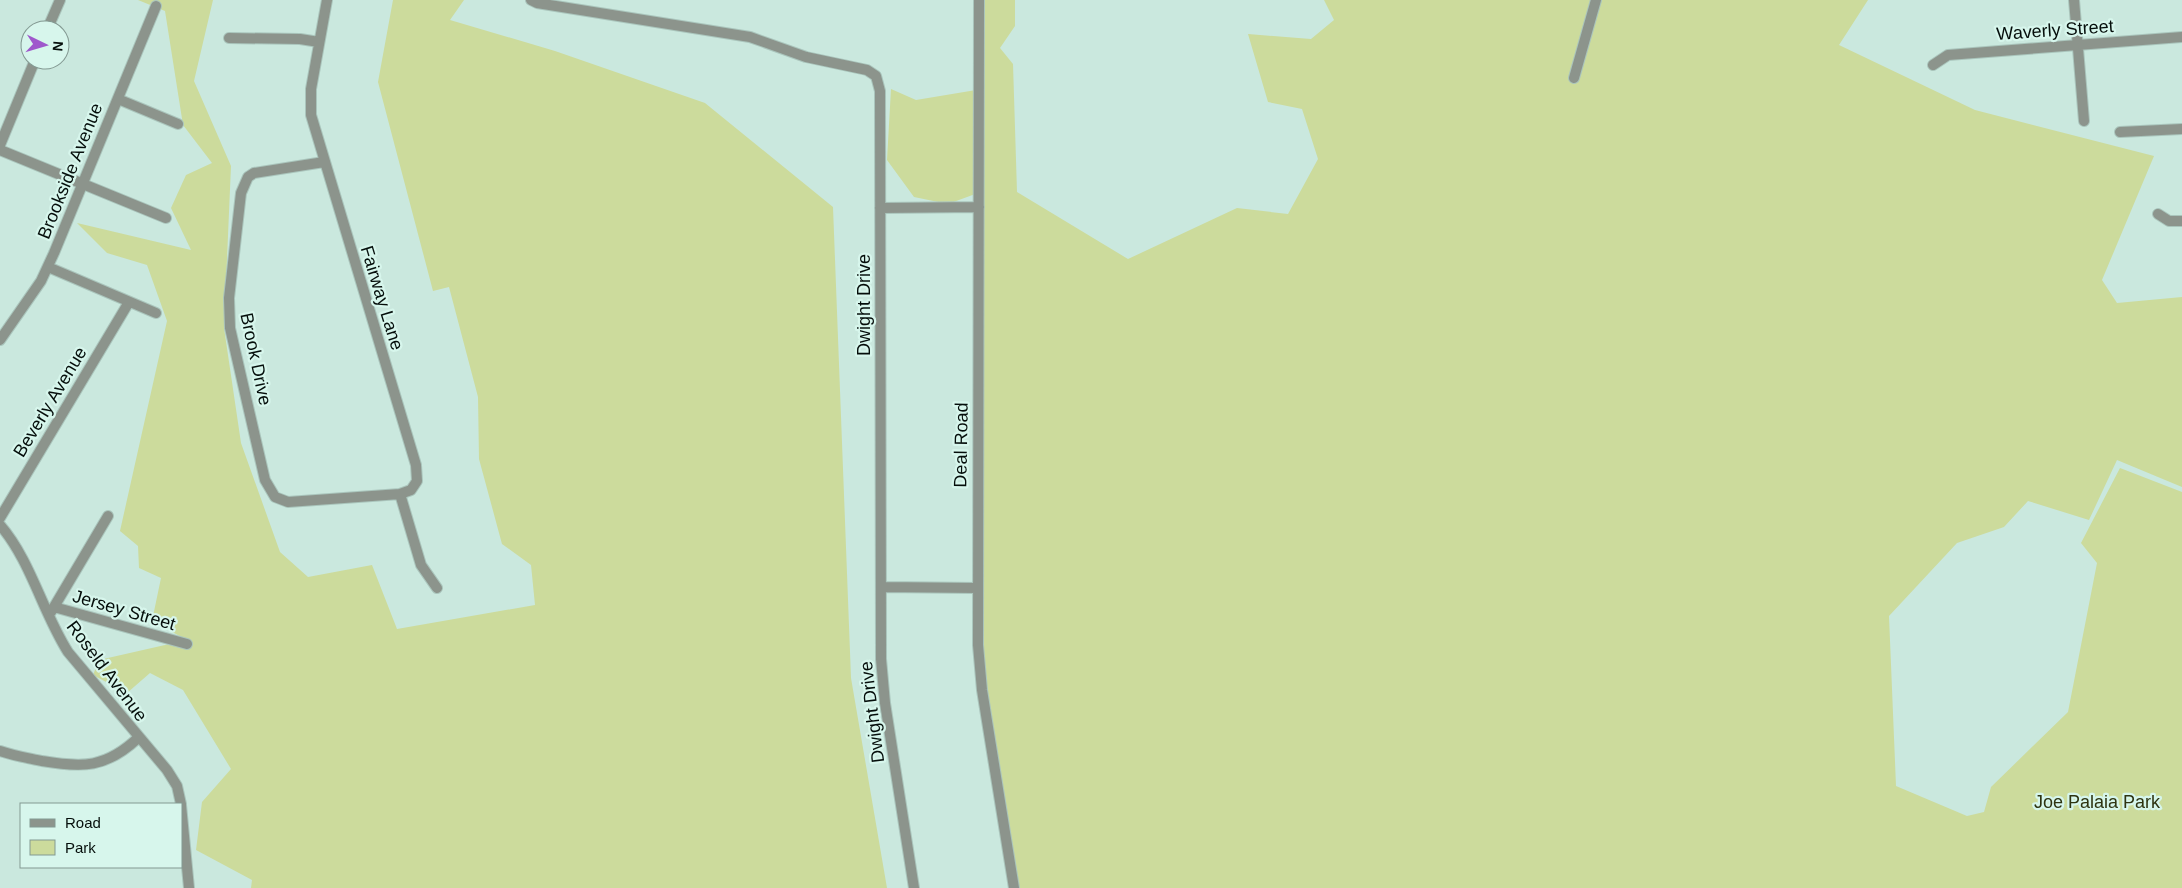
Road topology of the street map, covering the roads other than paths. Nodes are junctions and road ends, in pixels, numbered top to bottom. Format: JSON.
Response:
{"nodes":[{"id":1,"x":60,"y":0,"type":"edge"},
{"id":2,"x":327,"y":0,"type":"edge"},
{"id":3,"x":531,"y":0,"type":"edge"},
{"id":4,"x":979,"y":0,"type":"edge"},
{"id":5,"x":1596,"y":0,"type":"edge"},
{"id":6,"x":2074,"y":0,"type":"edge"},
{"id":7,"x":156,"y":6,"type":"dead end"},
{"id":8,"x":51,"y":20,"type":"edge"},
{"id":9,"x":2182,"y":37,"type":"edge"},
{"id":10,"x":229,"y":38,"type":"dead end"},
{"id":11,"x":319,"y":42,"type":"junction"},
{"id":12,"x":2077,"y":45,"type":"junction"},
{"id":13,"x":1933,"y":65,"type":"dead end"},
{"id":14,"x":31,"y":70,"type":"edge"},
{"id":15,"x":1574,"y":78,"type":"dead end"},
{"id":16,"x":118,"y":99,"type":"junction"},
{"id":17,"x":2084,"y":121,"type":"dead end"},
{"id":18,"x":178,"y":124,"type":"dead end"},
{"id":19,"x":2182,"y":129,"type":"edge"},
{"id":20,"x":2120,"y":132,"type":"dead end"},
{"id":21,"x":0,"y":145,"type":"edge"},
{"id":22,"x":0,"y":150,"type":"edge"},
{"id":23,"x":324,"y":162,"type":"junction"},
{"id":24,"x":83,"y":184,"type":"junction"},
{"id":25,"x":979,"y":207,"type":"junction"},
{"id":26,"x":880,"y":208,"type":"junction"},
{"id":27,"x":2158,"y":214,"type":"dead end"},
{"id":28,"x":166,"y":218,"type":"dead end"},
{"id":29,"x":2182,"y":221,"type":"edge"},
{"id":30,"x":48,"y":266,"type":"junction"},
{"id":31,"x":129,"y":302,"type":"junction"},
{"id":32,"x":156,"y":313,"type":"dead end"},
{"id":33,"x":0,"y":340,"type":"edge"},
{"id":34,"x":400,"y":494,"type":"junction"},
{"id":35,"x":108,"y":516,"type":"dead end"},
{"id":36,"x":0,"y":518,"type":"edge"},
{"id":37,"x":0,"y":524,"type":"edge"},
{"id":38,"x":881,"y":586,"type":"junction"},
{"id":39,"x":437,"y":588,"type":"dead end"},
{"id":40,"x":978,"y":588,"type":"junction"},
{"id":41,"x":54,"y":607,"type":"junction"},
{"id":42,"x":48,"y":618,"type":"junction"},
{"id":43,"x":186,"y":644,"type":"dead end"},
{"id":44,"x":138,"y":738,"type":"junction"},
{"id":45,"x":0,"y":751,"type":"edge"},
{"id":46,"x":181,"y":803,"type":"edge"},
{"id":47,"x":182,"y":814,"type":"edge"},
{"id":48,"x":189,"y":888,"type":"edge"},
{"id":49,"x":914,"y":888,"type":"edge"},
{"id":50,"x":1014,"y":888,"type":"edge"}],
"edges":[{"from":1,"to":8,"type":"street"},
{"from":2,"to":11,"type":"street","name":"Fairway Lane"},
{"from":3,"to":26,"type":"street","name":"Dwight Drive"},
{"from":4,"to":25,"type":"street","name":"Deal Road"},
{"from":5,"to":15,"type":"street"},
{"from":6,"to":12,"type":"street"},
{"from":7,"to":16,"type":"street","name":"Brookside Avenue"},
{"from":9,"to":12,"type":"street","name":"Waverly Street"},
{"from":10,"to":11,"type":"street"},
{"from":11,"to":23,"type":"street","name":"Fairway Lane"},
{"from":12,"to":13,"type":"street","name":"Waverly Street"},
{"from":12,"to":17,"type":"street"},
{"from":14,"to":21,"type":"street"},
{"from":16,"to":18,"type":"street"},
{"from":16,"to":24,"type":"street","name":"Brookside Avenue"},
{"from":19,"to":20,"type":"street"},
{"from":22,"to":24,"type":"street"},
{"from":23,"to":34,"type":"street","name":"Fairway Lane"},
{"from":23,"to":34,"type":"street","name":"Brook Drive"},
{"from":24,"to":28,"type":"street"},
{"from":24,"to":30,"type":"street","name":"Brookside Avenue"},
{"from":25,"to":26,"type":"street"},
{"from":25,"to":40,"type":"street","name":"Deal Road"},
{"from":26,"to":38,"type":"street","name":"Dwight Drive"},
{"from":27,"to":29,"type":"street"},
{"from":30,"to":31,"type":"street"},
{"from":30,"to":33,"type":"street","name":"Brookside Avenue"},
{"from":31,"to":32,"type":"street"},
{"from":31,"to":36,"type":"street","name":"Beverly Avenue"},
{"from":34,"to":39,"type":"street"},
{"from":35,"to":41,"type":"street"},
{"from":37,"to":42,"type":"street","name":"Roseld Avenue"},
{"from":38,"to":40,"type":"street"},
{"from":38,"to":49,"type":"street","name":"Dwight Drive"},
{"from":40,"to":50,"type":"street","name":"Deal Road"},
{"from":41,"to":42,"type":"street"},
{"from":41,"to":43,"type":"street","name":"Jersey Street"},
{"from":42,"to":44,"type":"street","name":"Roseld Avenue"},
{"from":44,"to":45,"type":"street"},
{"from":44,"to":46,"type":"street","name":"Roseld Avenue"},
{"from":47,"to":48,"type":"street","name":"Roseld Avenue"}]}
